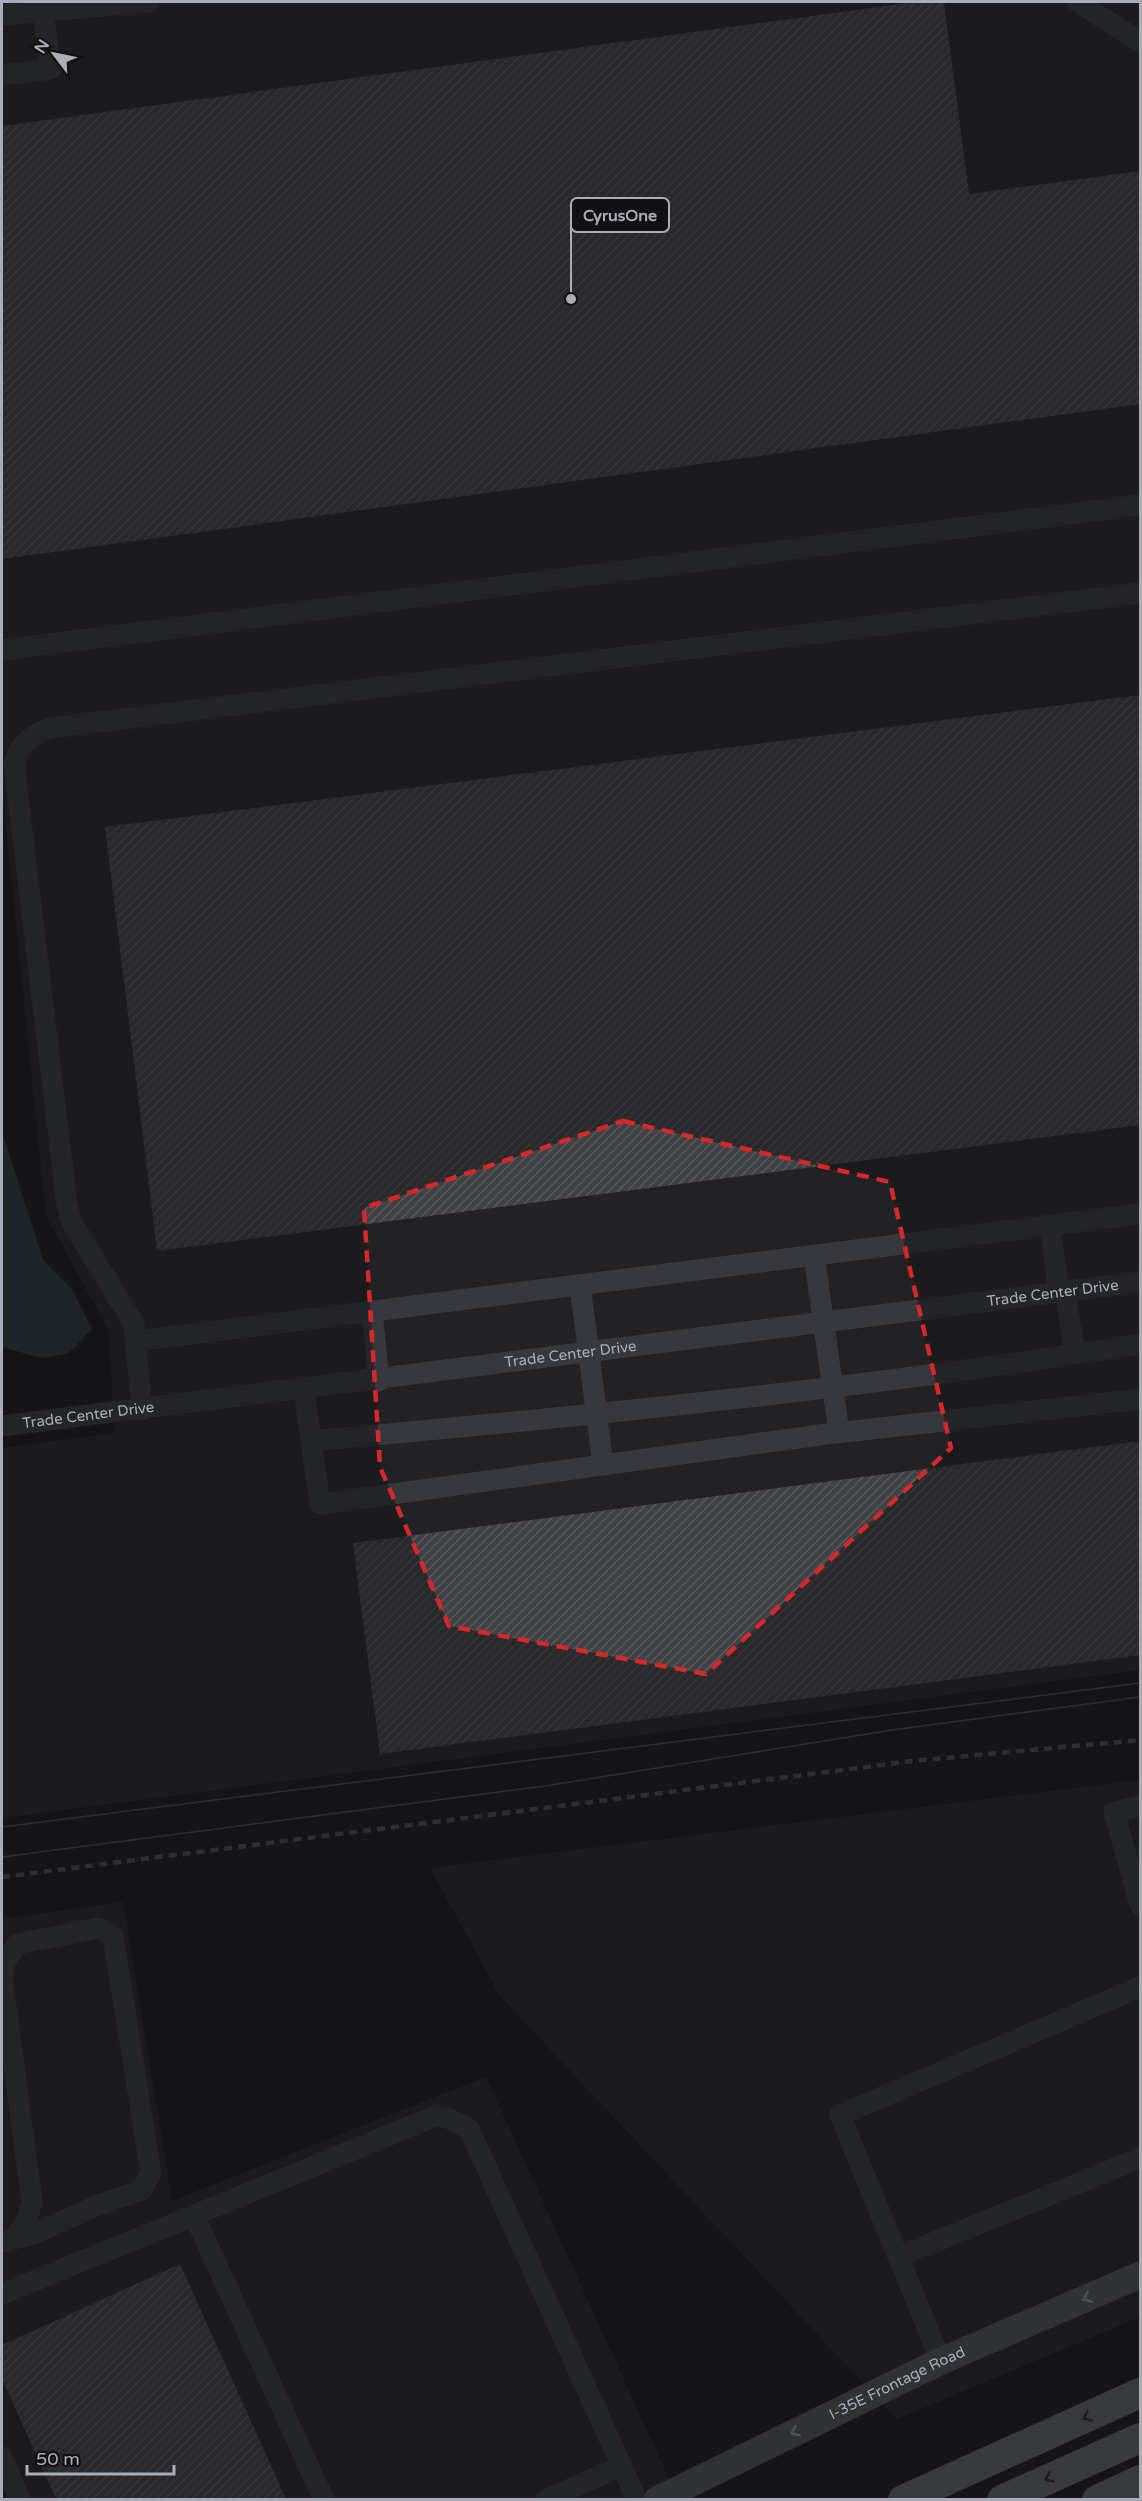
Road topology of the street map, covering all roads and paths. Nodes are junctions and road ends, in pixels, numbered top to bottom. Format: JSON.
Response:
{"nodes":[{"id":1,"x":149,"y":2,"type":"edge"},
{"id":2,"x":1078,"y":2,"type":"edge"},
{"id":3,"x":43,"y":12,"type":"junction"},
{"id":4,"x":2,"y":15,"type":"edge"},
{"id":5,"x":1140,"y":42,"type":"edge"},
{"id":6,"x":2,"y":75,"type":"edge"},
{"id":7,"x":1140,"y":505,"type":"edge"},
{"id":8,"x":1140,"y":593,"type":"edge"},
{"id":9,"x":2,"y":650,"type":"edge"},
{"id":10,"x":1140,"y":1214,"type":"edge"},
{"id":11,"x":1050,"y":1226,"type":"junction"},
{"id":12,"x":814,"y":1256,"type":"junction"},
{"id":13,"x":1140,"y":1282,"type":"edge"},
{"id":14,"x":580,"y":1285,"type":"junction"},
{"id":15,"x":1062,"y":1293,"type":"junction"},
{"id":16,"x":372,"y":1311,"type":"junction"},
{"id":17,"x":822,"y":1322,"type":"junction"},
{"id":18,"x":136,"y":1341,"type":"junction"},
{"id":19,"x":1140,"y":1344,"type":"edge"},
{"id":20,"x":1075,"y":1353,"type":"junction"},
{"id":21,"x":589,"y":1354,"type":"junction"},
{"id":22,"x":379,"y":1380,"type":"junction"},
{"id":23,"x":833,"y":1386,"type":"junction"},
{"id":24,"x":304,"y":1390,"type":"junction"},
{"id":25,"x":1140,"y":1398,"type":"edge"},
{"id":26,"x":142,"y":1410,"type":"junction"},
{"id":27,"x":597,"y":1413,"type":"junction"},
{"id":28,"x":2,"y":1426,"type":"edge"},
{"id":29,"x":840,"y":1432,"type":"junction"},
{"id":30,"x":311,"y":1441,"type":"junction"},
{"id":31,"x":603,"y":1465,"type":"junction"},
{"id":32,"x":1140,"y":1806,"type":"edge"},
{"id":33,"x":1140,"y":1905,"type":"edge"},
{"id":34,"x":1140,"y":1987,"type":"edge"},
{"id":35,"x":1140,"y":2158,"type":"edge"},
{"id":36,"x":194,"y":2215,"type":"junction"},
{"id":37,"x":9,"y":2239,"type":"edge"},
{"id":38,"x":898,"y":2257,"type":"junction"},
{"id":39,"x":1140,"y":2275,"type":"edge"},
{"id":40,"x":2,"y":2295,"type":"edge"},
{"id":41,"x":941,"y":2361,"type":"junction"},
{"id":42,"x":1140,"y":2393,"type":"edge"},
{"id":43,"x":1140,"y":2438,"type":"edge"},
{"id":44,"x":2,"y":2457,"type":"edge"},
{"id":45,"x":622,"y":2466,"type":"junction"},
{"id":46,"x":1140,"y":2480,"type":"edge"},
{"id":47,"x":20,"y":2499,"type":"edge"},
{"id":48,"x":324,"y":2499,"type":"edge"},
{"id":49,"x":545,"y":2499,"type":"edge"},
{"id":50,"x":637,"y":2499,"type":"edge"},
{"id":51,"x":657,"y":2499,"type":"edge"},
{"id":52,"x":903,"y":2499,"type":"edge"},
{"id":53,"x":1002,"y":2499,"type":"edge"},
{"id":54,"x":1097,"y":2499,"type":"edge"}],
"edges":[{"from":1,"to":3,"type":"street"},
{"from":2,"to":5,"type":"street"},
{"from":3,"to":4,"type":"street"},
{"from":3,"to":6,"type":"street"},
{"from":7,"to":9,"type":"street"},
{"from":8,"to":18,"type":"street"},
{"from":10,"to":11,"type":"street"},
{"from":11,"to":12,"type":"street"},
{"from":11,"to":15,"type":"street"},
{"from":12,"to":14,"type":"street"},
{"from":12,"to":17,"type":"street"},
{"from":13,"to":15,"type":"street","name":"Trade Center Drive"},
{"from":14,"to":16,"type":"street"},
{"from":14,"to":21,"type":"street"},
{"from":15,"to":17,"type":"street","name":"Trade Center Drive"},
{"from":15,"to":20,"type":"street"},
{"from":16,"to":18,"type":"street"},
{"from":16,"to":22,"type":"street"},
{"from":17,"to":21,"type":"street","name":"Trade Center Drive"},
{"from":17,"to":23,"type":"street"},
{"from":18,"to":26,"type":"street"},
{"from":19,"to":20,"type":"street"},
{"from":20,"to":23,"type":"street"},
{"from":21,"to":22,"type":"street","name":"Trade Center Drive"},
{"from":21,"to":27,"type":"street"},
{"from":22,"to":24,"type":"street","name":"Trade Center Drive"},
{"from":23,"to":27,"type":"street"},
{"from":23,"to":29,"type":"street"},
{"from":24,"to":26,"type":"street","name":"Trade Center Drive"},
{"from":24,"to":30,"type":"street"},
{"from":25,"to":29,"type":"street"},
{"from":26,"to":28,"type":"street","name":"Trade Center Drive"},
{"from":27,"to":30,"type":"street"},
{"from":27,"to":31,"type":"street"},
{"from":29,"to":31,"type":"street"},
{"from":30,"to":31,"type":"street"},
{"from":32,"to":33,"type":"street"},
{"from":34,"to":38,"type":"street"},
{"from":35,"to":38,"type":"street"},
{"from":36,"to":40,"type":"street"},
{"from":36,"to":45,"type":"street"},
{"from":36,"to":48,"type":"street"},
{"from":37,"to":37,"type":"street"},
{"from":38,"to":41,"type":"street"},
{"from":39,"to":41,"type":"main road","name":"I-35E Frontage Road","one_way":true},
{"from":41,"to":51,"type":"main road","name":"I-35E Frontage Road","one_way":true},
{"from":42,"to":52,"type":"highway","one_way":true},
{"from":43,"to":53,"type":"highway","one_way":true},
{"from":44,"to":47,"type":"street"},
{"from":45,"to":49,"type":"street"},
{"from":45,"to":50,"type":"street"},
{"from":46,"to":54,"type":"highway"}]}
